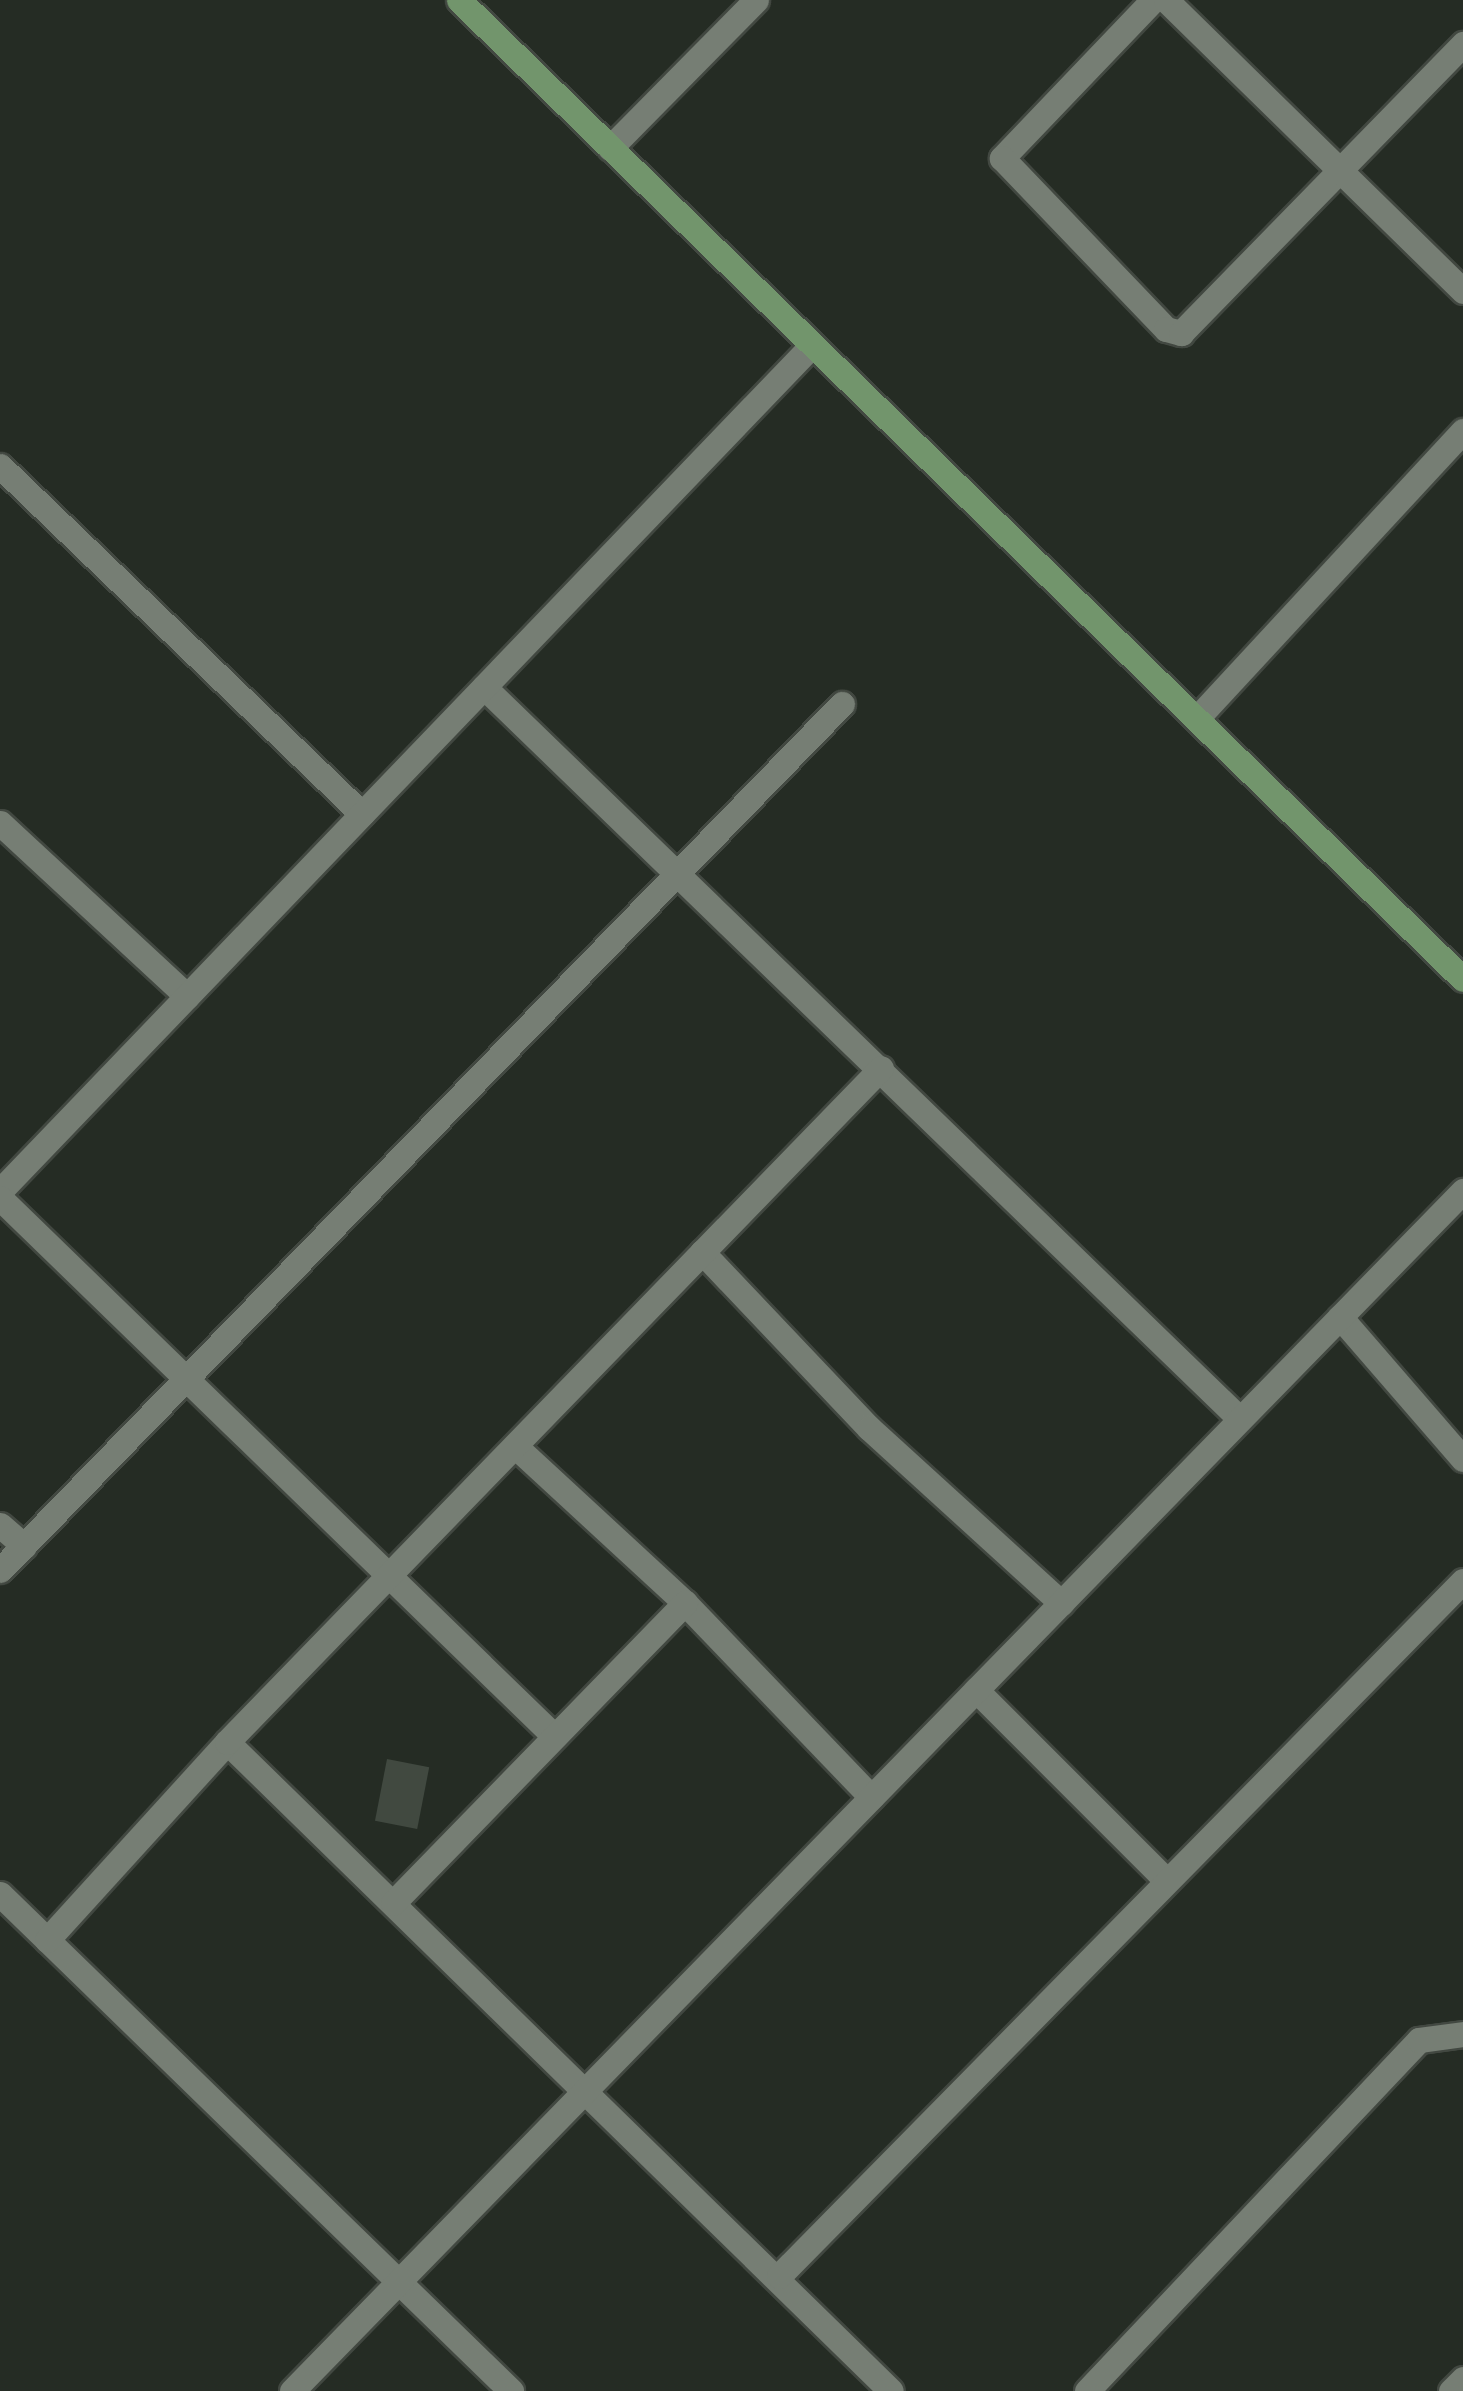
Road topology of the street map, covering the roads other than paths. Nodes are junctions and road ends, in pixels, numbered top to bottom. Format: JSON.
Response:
{"nodes":[{"id":1,"x":458,"y":0,"type":"edge"},
{"id":2,"x":756,"y":0,"type":"edge"},
{"id":3,"x":1153,"y":0,"type":"edge"},
{"id":4,"x":1166,"y":0,"type":"edge"},
{"id":5,"x":1463,"y":44,"type":"edge"},
{"id":6,"x":610,"y":148,"type":"junction"},
{"id":7,"x":1341,"y":171,"type":"junction"},
{"id":8,"x":1463,"y":290,"type":"edge"},
{"id":9,"x":812,"y":345,"type":"junction"},
{"id":10,"x":1463,"y":431,"type":"edge"},
{"id":11,"x":0,"y":466,"type":"edge"},
{"id":12,"x":484,"y":687,"type":"junction"},
{"id":13,"x":842,"y":704,"type":"dead end"},
{"id":14,"x":1198,"y":718,"type":"junction"},
{"id":15,"x":362,"y":814,"type":"junction"},
{"id":16,"x":0,"y":824,"type":"edge"},
{"id":17,"x":677,"y":873,"type":"junction"},
{"id":18,"x":1463,"y":978,"type":"edge"},
{"id":19,"x":187,"y":996,"type":"junction"},
{"id":20,"x":881,"y":1068,"type":"junction"},
{"id":21,"x":1463,"y":1190,"type":"edge"},
{"id":22,"x":0,"y":1194,"type":"edge"},
{"id":23,"x":702,"y":1252,"type":"junction"},
{"id":24,"x":1340,"y":1317,"type":"junction"},
{"id":25,"x":186,"y":1379,"type":"junction"},
{"id":26,"x":1240,"y":1419,"type":"junction"},
{"id":27,"x":515,"y":1446,"type":"junction"},
{"id":28,"x":1463,"y":1458,"type":"edge"},
{"id":29,"x":0,"y":1524,"type":"edge"},
{"id":30,"x":24,"y":1546,"type":"junction"},
{"id":31,"x":0,"y":1570,"type":"edge"},
{"id":32,"x":388,"y":1576,"type":"junction"},
{"id":33,"x":1463,"y":1581,"type":"edge"},
{"id":34,"x":684,"y":1603,"type":"junction"},
{"id":35,"x":1061,"y":1603,"type":"junction"},
{"id":36,"x":976,"y":1690,"type":"junction"},
{"id":37,"x":554,"y":1736,"type":"junction"},
{"id":38,"x":228,"y":1742,"type":"junction"},
{"id":39,"x":872,"y":1797,"type":"junction"},
{"id":40,"x":1166,"y":1880,"type":"junction"},
{"id":41,"x":0,"y":1894,"type":"edge"},
{"id":42,"x":393,"y":1903,"type":"junction"},
{"id":43,"x":48,"y":1940,"type":"junction"},
{"id":44,"x":1463,"y":2034,"type":"edge"},
{"id":45,"x":586,"y":2090,"type":"junction"},
{"id":46,"x":779,"y":2276,"type":"junction"},
{"id":47,"x":398,"y":2282,"type":"junction"},
{"id":48,"x":1463,"y":2379,"type":"edge"},
{"id":49,"x":292,"y":2391,"type":"edge"},
{"id":50,"x":510,"y":2391,"type":"edge"},
{"id":51,"x":892,"y":2391,"type":"edge"},
{"id":52,"x":1087,"y":2391,"type":"edge"},
{"id":53,"x":1451,"y":2391,"type":"edge"}],
"edges":[{"from":1,"to":6,"type":"street"},
{"from":2,"to":6,"type":"street"},
{"from":3,"to":7,"type":"street"},
{"from":4,"to":7,"type":"street"},
{"from":5,"to":7,"type":"street"},
{"from":6,"to":9,"type":"street"},
{"from":7,"to":8,"type":"street"},
{"from":9,"to":12,"type":"street"},
{"from":9,"to":14,"type":"street"},
{"from":10,"to":14,"type":"street"},
{"from":11,"to":15,"type":"street"},
{"from":12,"to":15,"type":"street"},
{"from":12,"to":17,"type":"street"},
{"from":13,"to":17,"type":"street"},
{"from":14,"to":18,"type":"street"},
{"from":15,"to":19,"type":"street"},
{"from":16,"to":19,"type":"street"},
{"from":17,"to":20,"type":"street"},
{"from":17,"to":25,"type":"street"},
{"from":19,"to":22,"type":"street"},
{"from":20,"to":23,"type":"street"},
{"from":20,"to":26,"type":"street"},
{"from":21,"to":24,"type":"street"},
{"from":22,"to":25,"type":"street"},
{"from":23,"to":27,"type":"street"},
{"from":23,"to":35,"type":"street"},
{"from":24,"to":26,"type":"street"},
{"from":24,"to":28,"type":"street"},
{"from":25,"to":30,"type":"street"},
{"from":25,"to":32,"type":"street"},
{"from":26,"to":35,"type":"street"},
{"from":27,"to":32,"type":"street"},
{"from":27,"to":34,"type":"street"},
{"from":29,"to":30,"type":"street"},
{"from":30,"to":31,"type":"street"},
{"from":32,"to":37,"type":"street"},
{"from":32,"to":38,"type":"street"},
{"from":33,"to":40,"type":"street"},
{"from":34,"to":37,"type":"street"},
{"from":34,"to":39,"type":"street"},
{"from":35,"to":36,"type":"street"},
{"from":36,"to":39,"type":"street"},
{"from":36,"to":40,"type":"street"},
{"from":37,"to":42,"type":"street"},
{"from":38,"to":42,"type":"street"},
{"from":38,"to":43,"type":"street"},
{"from":39,"to":45,"type":"street"},
{"from":40,"to":46,"type":"street"},
{"from":41,"to":43,"type":"street"},
{"from":42,"to":45,"type":"street"},
{"from":43,"to":47,"type":"street"},
{"from":44,"to":52,"type":"street"},
{"from":45,"to":46,"type":"street"},
{"from":45,"to":47,"type":"street"},
{"from":46,"to":51,"type":"street"},
{"from":47,"to":49,"type":"street"},
{"from":47,"to":50,"type":"street"},
{"from":48,"to":53,"type":"street"}]}
